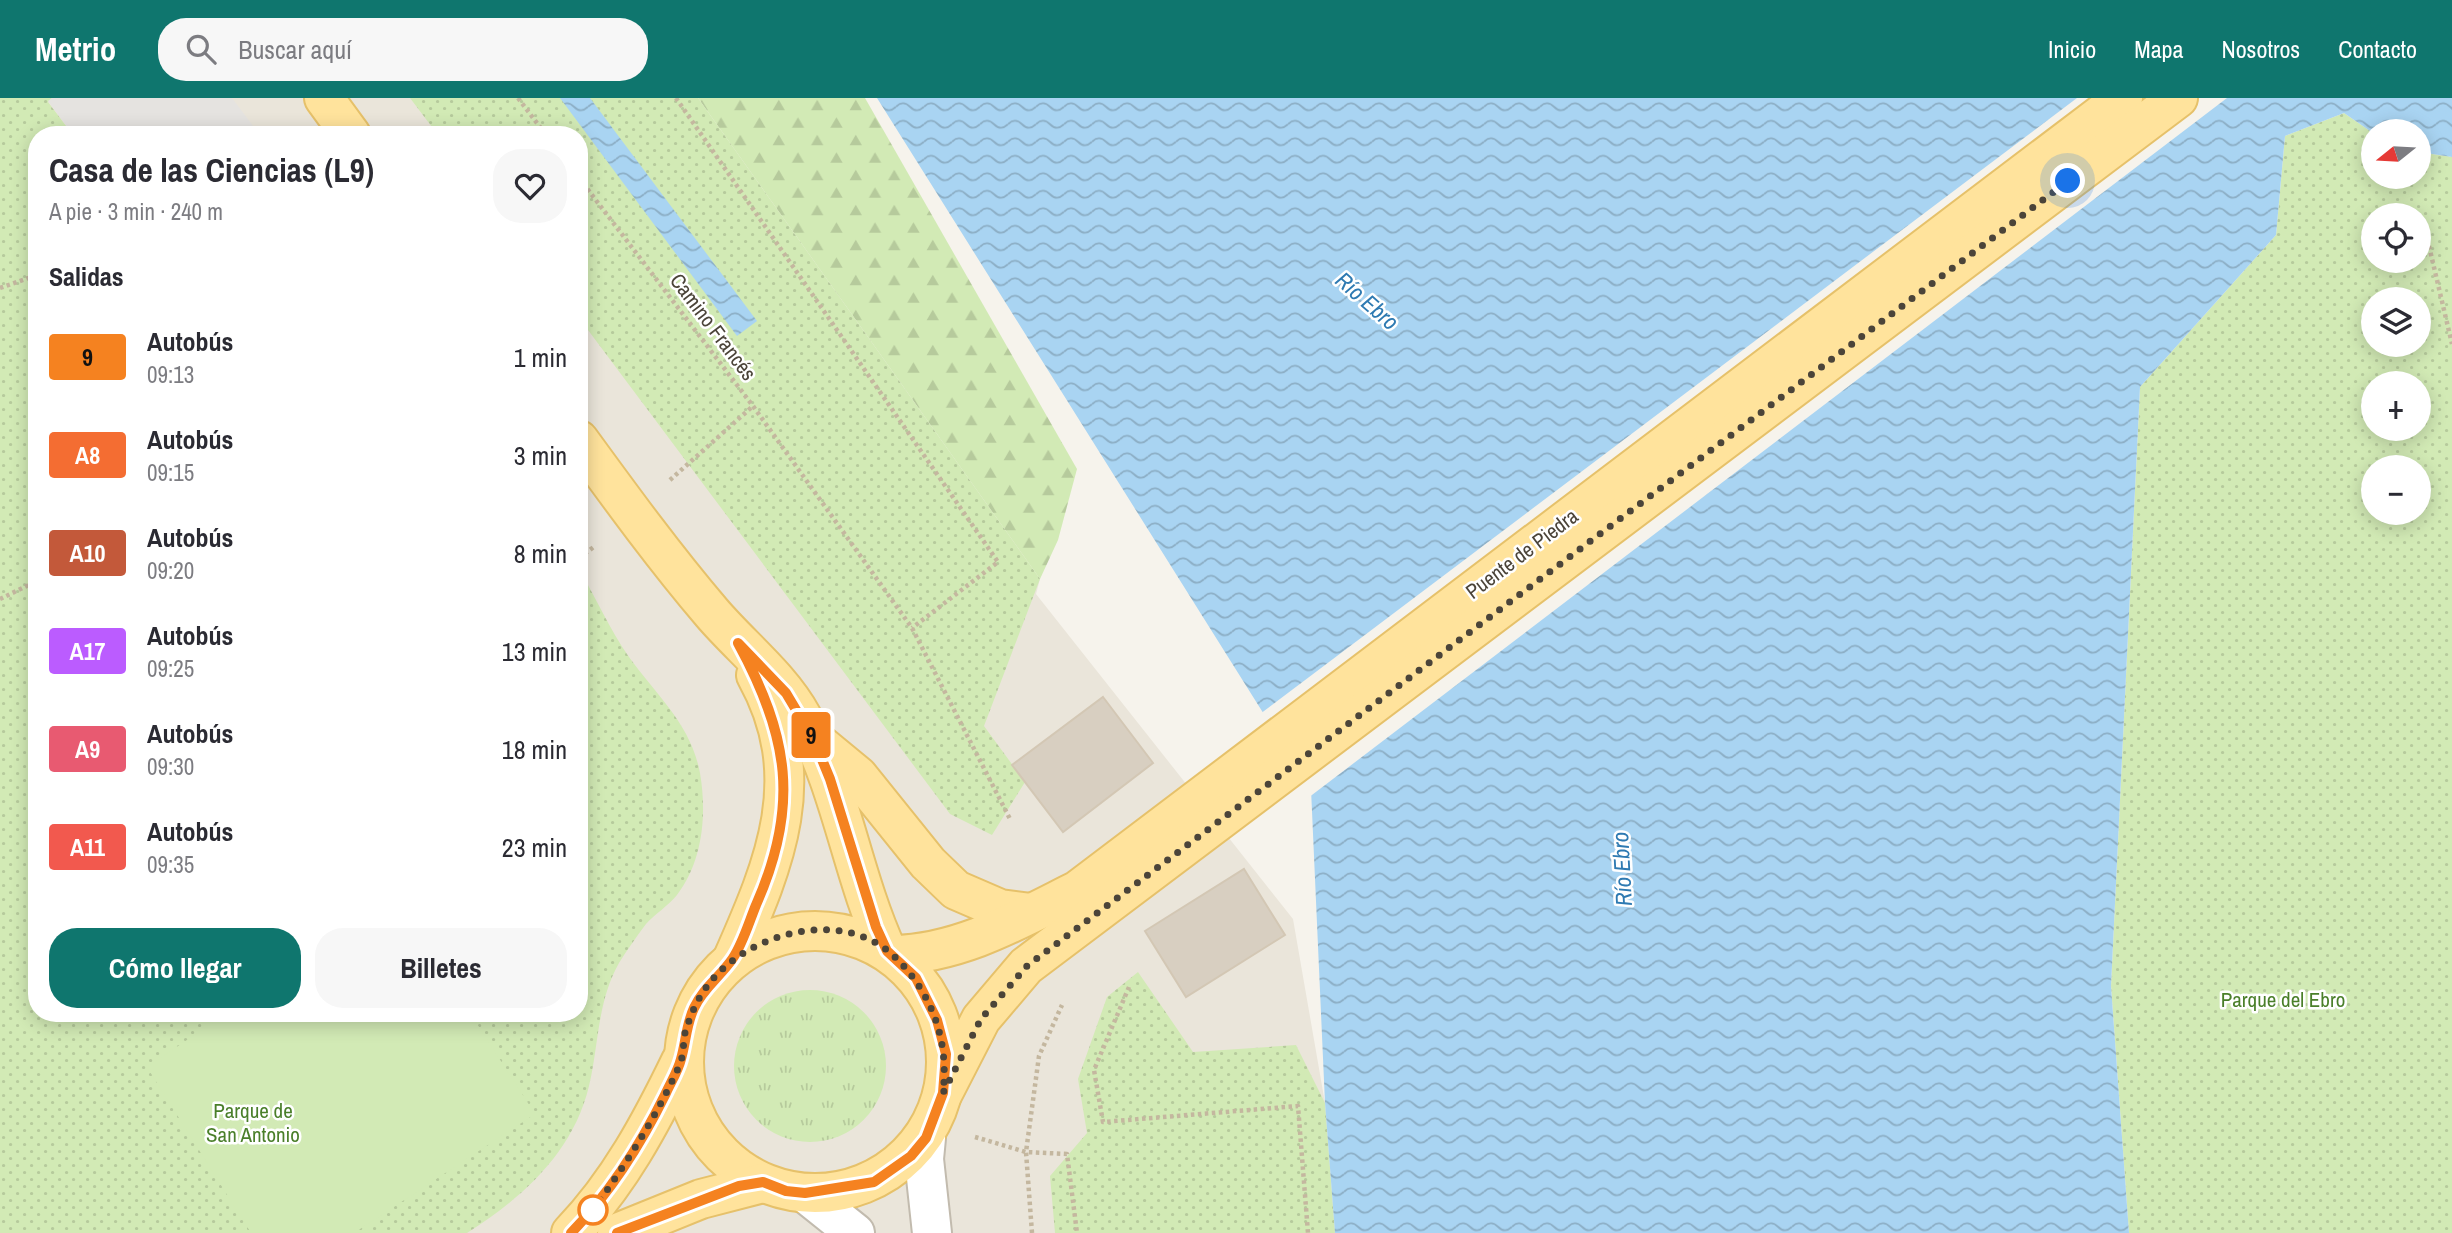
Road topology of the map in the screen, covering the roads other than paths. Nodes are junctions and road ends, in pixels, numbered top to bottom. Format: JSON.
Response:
{"nodes":[{"id":1,"x":324,"y":98,"type":"edge"},
{"id":2,"x":2123,"y":98,"type":"edge"},
{"id":3,"x":2178,"y":98,"type":"edge"},
{"id":4,"x":344,"y":126,"type":"edge"},
{"id":5,"x":588,"y":452,"type":"edge"},
{"id":6,"x":738,"y":643,"type":"junction"},
{"id":7,"x":814,"y":740,"type":"junction"},
{"id":8,"x":1161,"y":846,"type":"junction"},
{"id":9,"x":1031,"y":913,"type":"junction"},
{"id":10,"x":890,"y":953,"type":"junction"},
{"id":11,"x":733,"y":958,"type":"junction"},
{"id":12,"x":681,"y":1061,"type":"junction"},
{"id":13,"x":934,"y":1118,"type":"junction"},
{"id":14,"x":763,"y":1182,"type":"junction"},
{"id":15,"x":805,"y":1193,"type":"junction"},
{"id":16,"x":571,"y":1233,"type":"edge"},
{"id":17,"x":617,"y":1233,"type":"edge"},
{"id":18,"x":855,"y":1233,"type":"edge"},
{"id":19,"x":932,"y":1233,"type":"edge"}],
"edges":[{"from":1,"to":4,"type":"main road"},
{"from":2,"to":8,"type":"main road","name":"Puente de Piedra"},
{"from":3,"to":8,"type":"main road","name":"Puente de Piedra"},
{"from":5,"to":6,"type":"main road"},
{"from":6,"to":7,"type":"main road"},
{"from":6,"to":11,"type":"main road"},
{"from":7,"to":9,"type":"main road"},
{"from":7,"to":10,"type":"main road"},
{"from":8,"to":9,"type":"main road","name":"Puente de Piedra"},
{"from":8,"to":13,"type":"main road","name":"Puente de Piedra"},
{"from":9,"to":10,"type":"main road","name":"Puente de Piedra"},
{"from":10,"to":11,"type":"main road"},
{"from":10,"to":13,"type":"main road"},
{"from":11,"to":12,"type":"main road"},
{"from":12,"to":14,"type":"main road"},
{"from":12,"to":16,"type":"main road"},
{"from":13,"to":15,"type":"main road","name":"Puente de Piedra"},
{"from":13,"to":19,"type":"street"},
{"from":14,"to":15,"type":"main road"},
{"from":14,"to":17,"type":"main road"},
{"from":15,"to":18,"type":"street"}]}
